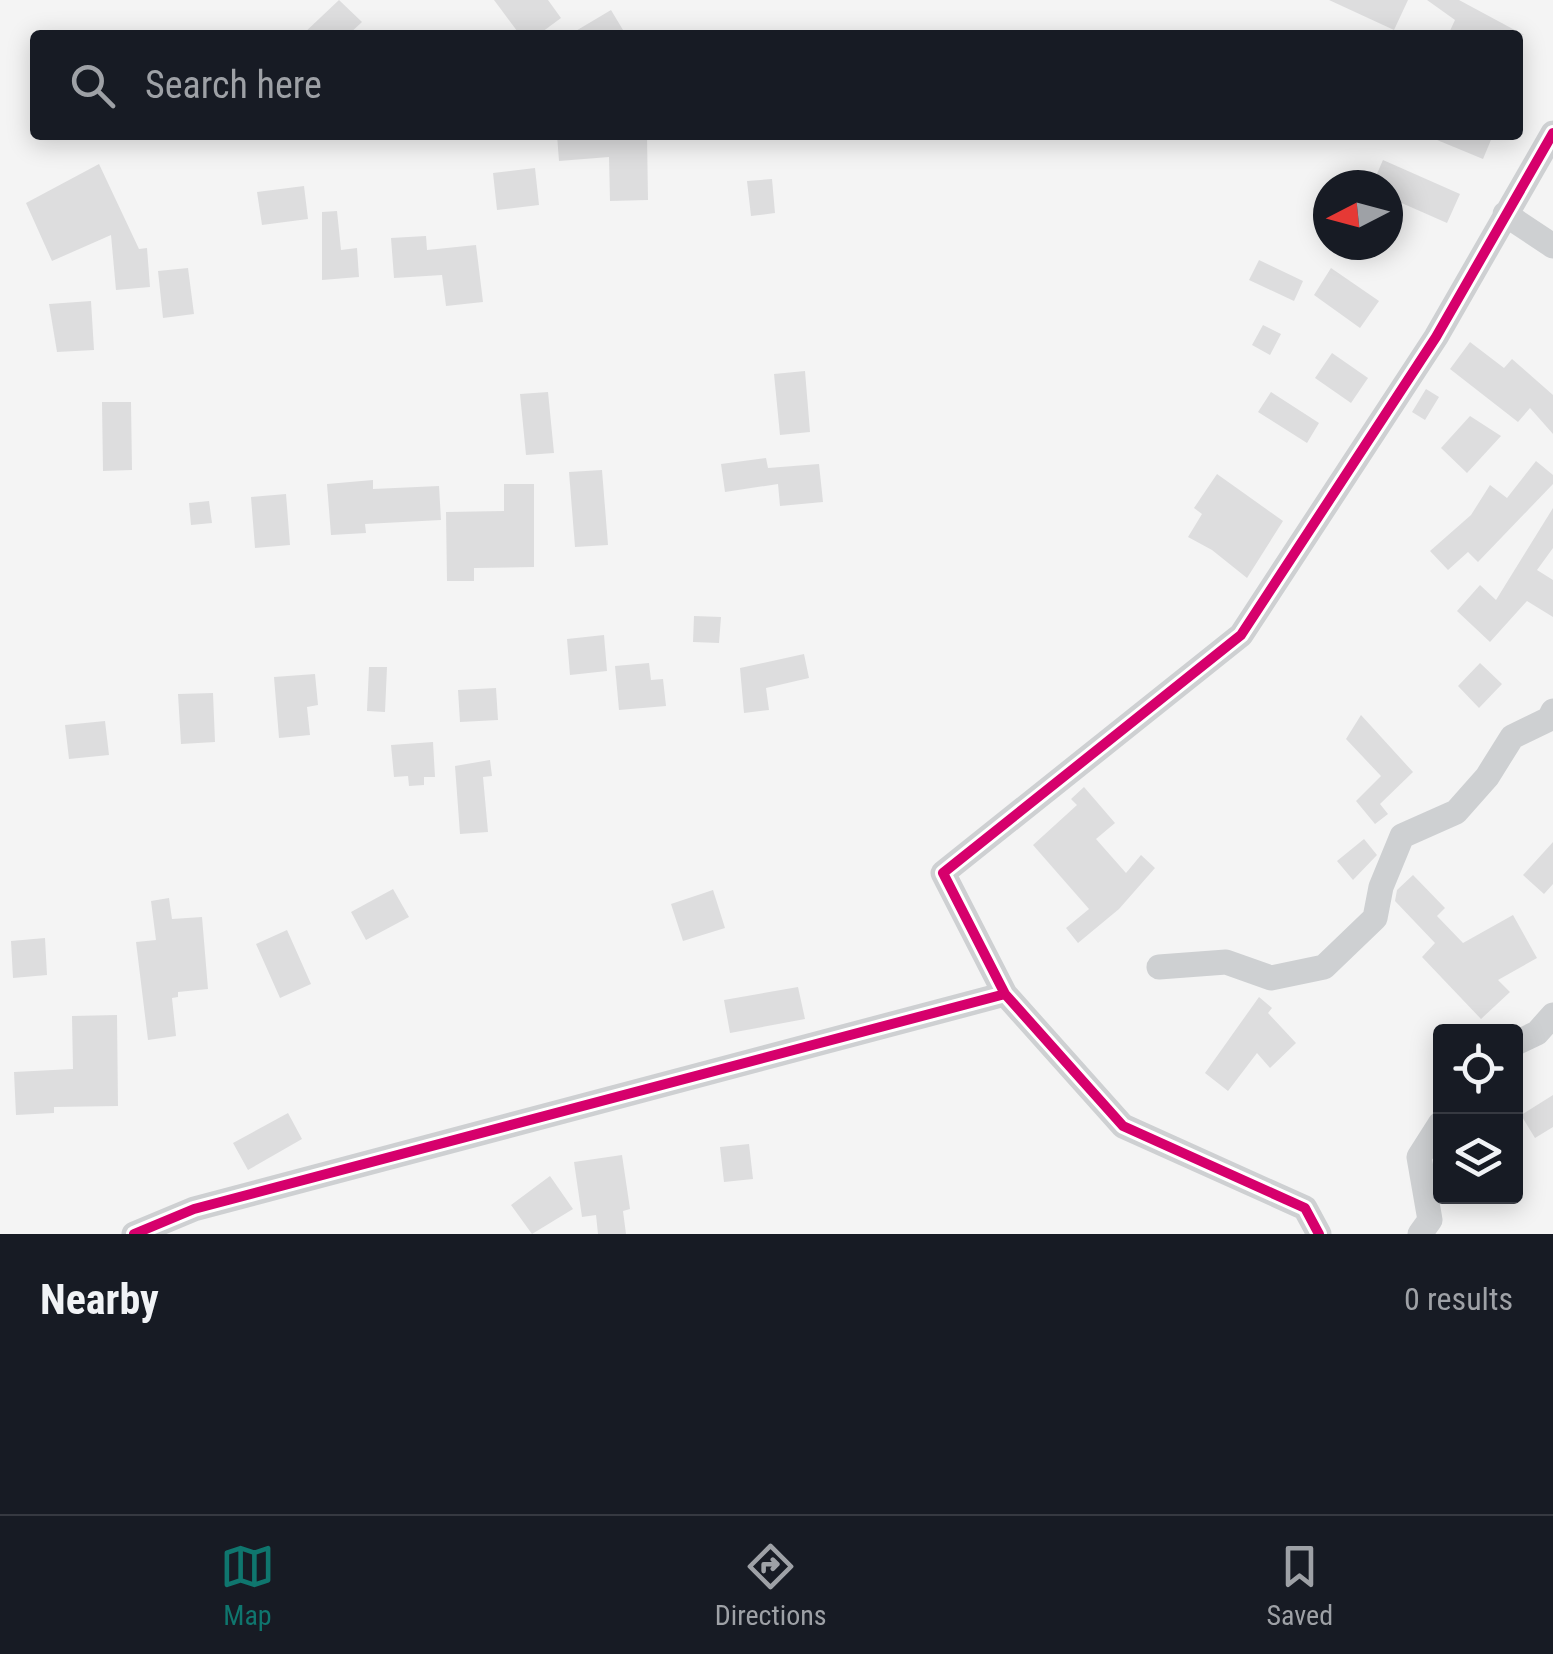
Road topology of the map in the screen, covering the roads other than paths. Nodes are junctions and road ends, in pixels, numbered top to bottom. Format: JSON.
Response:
{"nodes":[{"id":1,"x":1553,"y":133,"type":"edge"},
{"id":2,"x":1506,"y":214,"type":"junction"},
{"id":3,"x":1553,"y":246,"type":"edge"},
{"id":4,"x":1552,"y":721,"type":"edge"},
{"id":5,"x":1159,"y":968,"type":"dead end"},
{"id":6,"x":1005,"y":994,"type":"junction"},
{"id":7,"x":1553,"y":1015,"type":"edge"},
{"id":8,"x":1523,"y":1040,"type":"edge"},
{"id":9,"x":1433,"y":1135,"type":"edge"},
{"id":10,"x":134,"y":1234,"type":"edge"},
{"id":11,"x":1320,"y":1234,"type":"edge"},
{"id":12,"x":1420,"y":1234,"type":"edge"}],
"edges":[{"from":1,"to":2,"type":"street"},
{"from":2,"to":3,"type":"street"},
{"from":2,"to":6,"type":"street"},
{"from":4,"to":5,"type":"street"},
{"from":6,"to":10,"type":"street"},
{"from":6,"to":11,"type":"street"},
{"from":7,"to":8,"type":"street"},
{"from":9,"to":12,"type":"street"}]}
